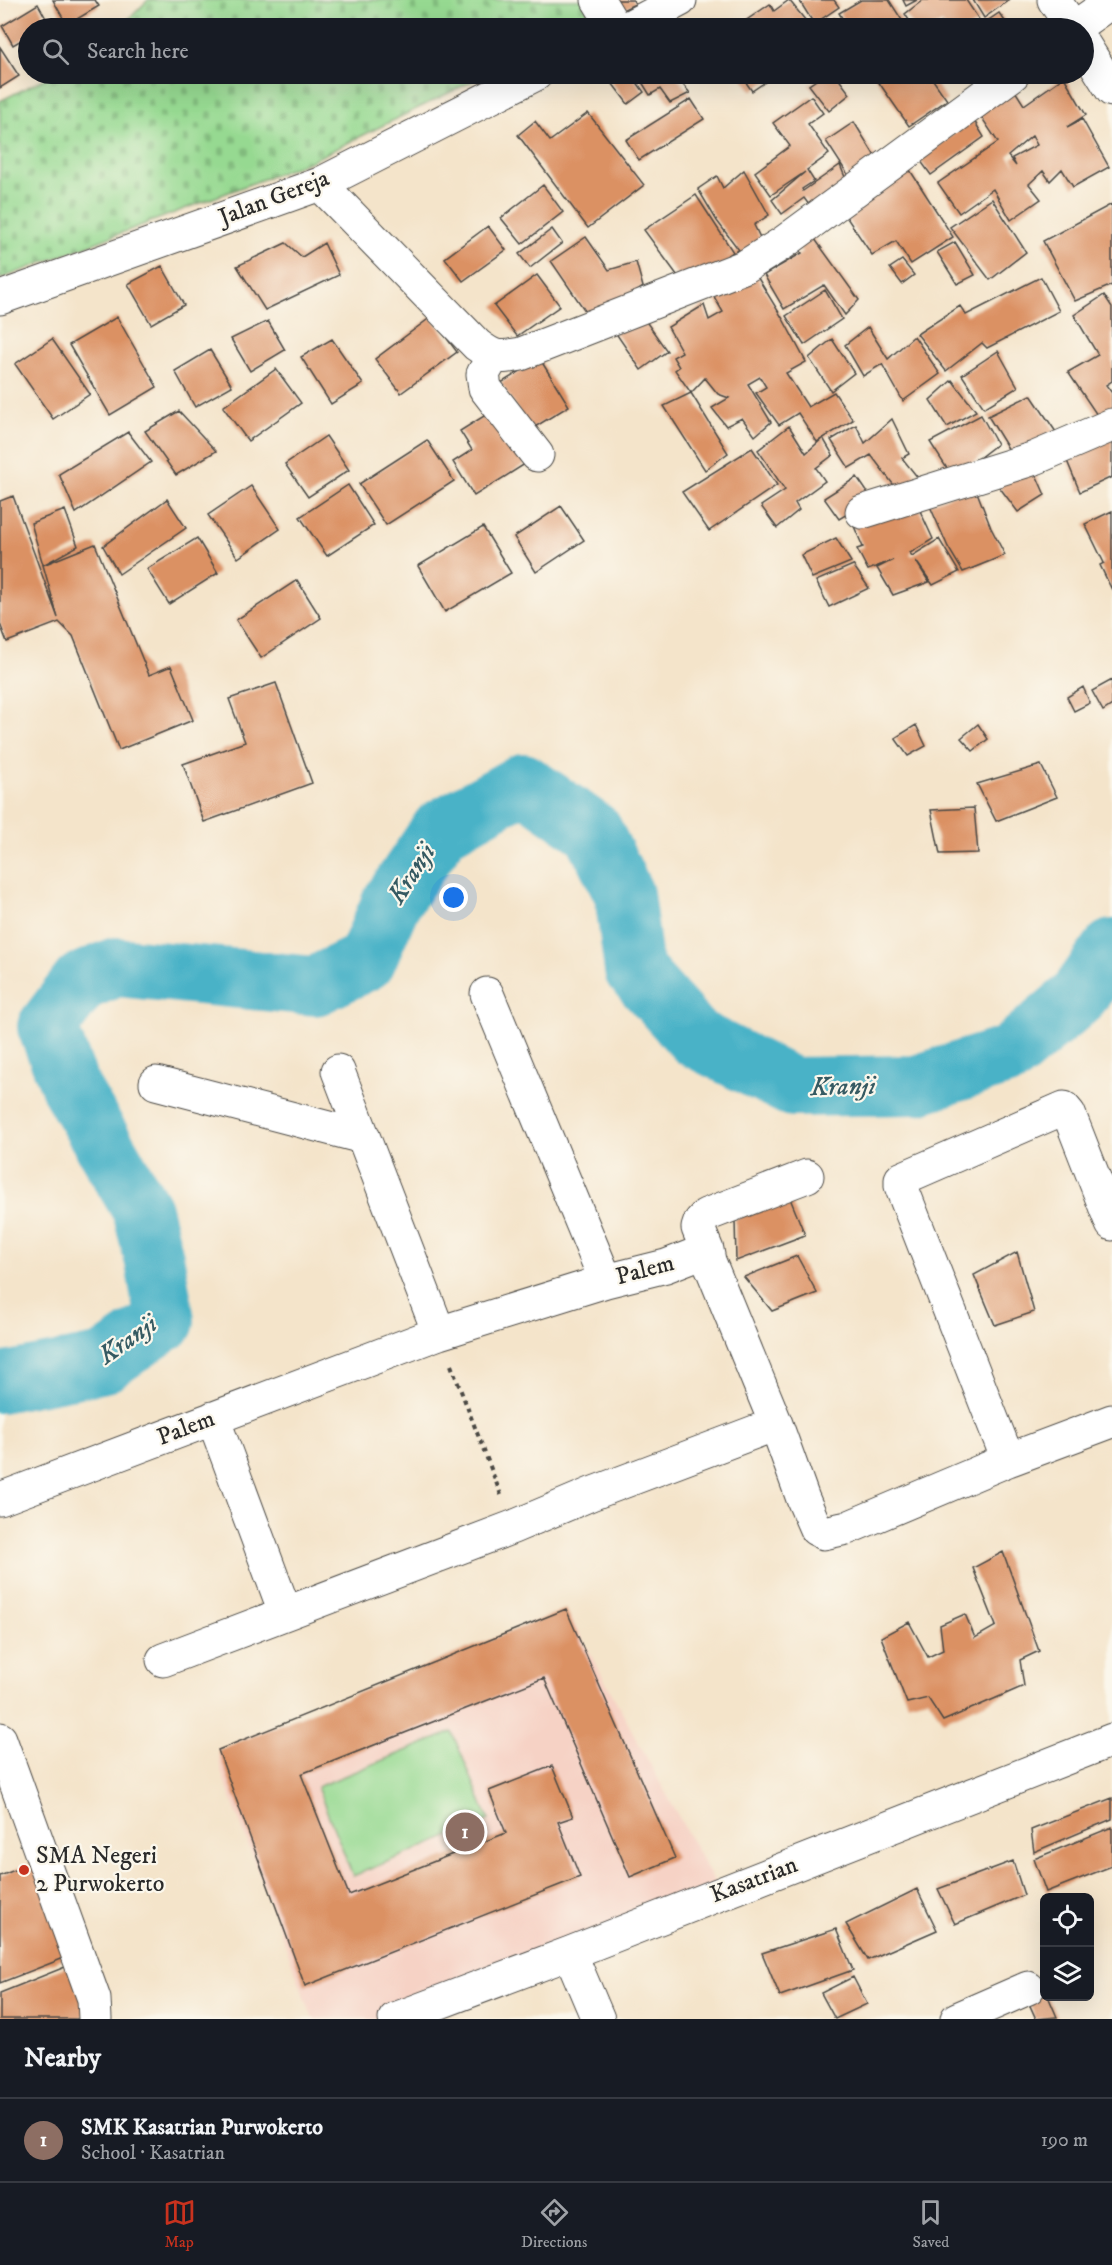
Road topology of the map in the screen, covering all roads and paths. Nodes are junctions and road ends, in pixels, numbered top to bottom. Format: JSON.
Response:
{"nodes":[{"id":1,"x":598,"y":0,"type":"edge"},
{"id":2,"x":680,"y":0,"type":"edge"},
{"id":3,"x":1054,"y":0,"type":"edge"},
{"id":4,"x":1112,"y":1,"type":"edge"},
{"id":5,"x":609,"y":18,"type":"edge"},
{"id":6,"x":646,"y":18,"type":"edge"},
{"id":7,"x":1067,"y":18,"type":"edge"},
{"id":8,"x":1088,"y":18,"type":"edge"},
{"id":9,"x":1094,"y":62,"type":"edge"},
{"id":10,"x":516,"y":84,"type":"edge"},
{"id":11,"x":999,"y":84,"type":"edge"},
{"id":12,"x":1112,"y":90,"type":"edge"},
{"id":13,"x":320,"y":184,"type":"junction"},
{"id":14,"x":0,"y":298,"type":"edge"},
{"id":15,"x":493,"y":357,"type":"junction"},
{"id":16,"x":1112,"y":425,"type":"edge"},
{"id":17,"x":537,"y":455,"type":"dead end"},
{"id":18,"x":862,"y":512,"type":"dead end"},
{"id":19,"x":487,"y":994,"type":"dead end"},
{"id":20,"x":338,"y":1071,"type":"dead end"},
{"id":21,"x":156,"y":1083,"type":"dead end"},
{"id":22,"x":363,"y":1137,"type":"junction"},
{"id":23,"x":807,"y":1176,"type":"dead end"},
{"id":24,"x":1112,"y":1224,"type":"edge"},
{"id":25,"x":707,"y":1250,"type":"junction"},
{"id":26,"x":606,"y":1281,"type":"junction"},
{"id":27,"x":439,"y":1333,"type":"junction"},
{"id":28,"x":213,"y":1418,"type":"junction"},
{"id":29,"x":1112,"y":1421,"type":"edge"},
{"id":30,"x":776,"y":1424,"type":"junction"},
{"id":31,"x":1008,"y":1460,"type":"junction"},
{"id":32,"x":0,"y":1499,"type":"edge"},
{"id":33,"x":513,"y":1527,"type":"junction"},
{"id":34,"x":285,"y":1612,"type":"junction"},
{"id":35,"x":163,"y":1660,"type":"dead end"},
{"id":36,"x":0,"y":1739,"type":"edge"},
{"id":37,"x":1112,"y":1740,"type":"edge"},
{"id":38,"x":570,"y":1953,"type":"junction"},
{"id":39,"x":1028,"y":1988,"type":"dead end"},
{"id":40,"x":452,"y":2009,"type":"edge"},
{"id":41,"x":95,"y":2019,"type":"edge"},
{"id":42,"x":395,"y":2019,"type":"edge"},
{"id":43,"x":598,"y":2019,"type":"edge"},
{"id":44,"x":957,"y":2019,"type":"edge"}],
"edges":[{"from":1,"to":5,"type":"street"},
{"from":2,"to":6,"type":"street"},
{"from":3,"to":7,"type":"street"},
{"from":4,"to":8,"type":"street"},
{"from":9,"to":12,"type":"street"},
{"from":10,"to":13,"type":"street","name":"Jalan Gereja"},
{"from":11,"to":15,"type":"street"},
{"from":13,"to":14,"type":"street","name":"Jalan Gereja"},
{"from":13,"to":15,"type":"street"},
{"from":15,"to":17,"type":"street"},
{"from":16,"to":18,"type":"street"},
{"from":19,"to":26,"type":"street"},
{"from":20,"to":22,"type":"street"},
{"from":21,"to":22,"type":"street"},
{"from":22,"to":27,"type":"street"},
{"from":23,"to":25,"type":"street"},
{"from":24,"to":31,"type":"street"},
{"from":25,"to":26,"type":"street","name":"Palem"},
{"from":25,"to":30,"type":"street","name":"Palem"},
{"from":26,"to":27,"type":"street","name":"Palem"},
{"from":27,"to":28,"type":"street","name":"Palem"},
{"from":27,"to":33,"type":"path"},
{"from":28,"to":32,"type":"street","name":"Palem"},
{"from":28,"to":34,"type":"street"},
{"from":29,"to":31,"type":"street","name":"Palem"},
{"from":30,"to":31,"type":"street","name":"Palem"},
{"from":30,"to":33,"type":"street"},
{"from":33,"to":34,"type":"street"},
{"from":34,"to":35,"type":"street"},
{"from":36,"to":41,"type":"street"},
{"from":37,"to":38,"type":"street","name":"Kasatrian"},
{"from":38,"to":40,"type":"street","name":"Kasatrian"},
{"from":38,"to":43,"type":"street"},
{"from":39,"to":44,"type":"street"},
{"from":40,"to":42,"type":"street","name":"Kasatrian"}]}
